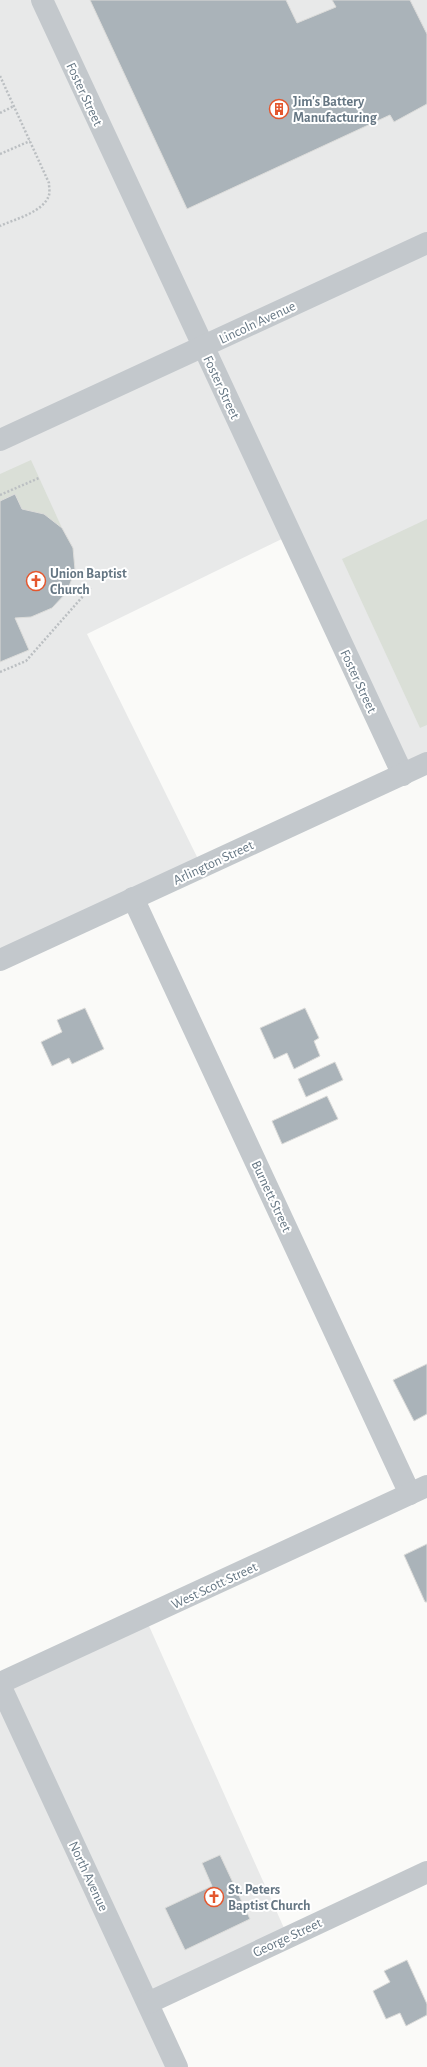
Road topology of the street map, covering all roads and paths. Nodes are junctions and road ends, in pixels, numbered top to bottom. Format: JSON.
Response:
{"nodes":[{"id":1,"x":42,"y":0,"type":"edge"},
{"id":2,"x":0,"y":76,"type":"edge"},
{"id":3,"x":14,"y":106,"type":"junction"},
{"id":4,"x":0,"y":113,"type":"edge"},
{"id":5,"x":30,"y":141,"type":"junction"},
{"id":6,"x":0,"y":154,"type":"edge"},
{"id":7,"x":0,"y":226,"type":"edge"},
{"id":8,"x":427,"y":244,"type":"edge"},
{"id":9,"x":203,"y":347,"type":"junction"},
{"id":10,"x":0,"y":440,"type":"edge"},
{"id":11,"x":39,"y":478,"type":"dead end"},
{"id":12,"x":0,"y":495,"type":"edge"},
{"id":13,"x":91,"y":587,"type":"dead end"},
{"id":14,"x":0,"y":672,"type":"edge"},
{"id":15,"x":427,"y":764,"type":"edge"},
{"id":16,"x":403,"y":775,"type":"junction"},
{"id":17,"x":133,"y":898,"type":"junction"},
{"id":18,"x":0,"y":960,"type":"edge"},
{"id":19,"x":418,"y":1490,"type":"edge"},
{"id":20,"x":0,"y":1684,"type":"edge"},
{"id":21,"x":427,"y":1872,"type":"edge"},
{"id":22,"x":148,"y":2003,"type":"junction"},
{"id":23,"x":177,"y":2067,"type":"edge"}],
"edges":[{"from":1,"to":9,"type":"street","name":"Foster Street"},
{"from":2,"to":3,"type":"path"},
{"from":3,"to":4,"type":"path"},
{"from":3,"to":5,"type":"path"},
{"from":5,"to":6,"type":"path"},
{"from":5,"to":7,"type":"path"},
{"from":8,"to":9,"type":"street","name":"Lincoln Avenue"},
{"from":9,"to":10,"type":"street","name":"Lincoln Avenue"},
{"from":9,"to":16,"type":"street","name":"Foster Street"},
{"from":11,"to":12,"type":"path"},
{"from":13,"to":14,"type":"path"},
{"from":15,"to":16,"type":"street","name":"Arlington Street"},
{"from":16,"to":17,"type":"street","name":"Arlington Street"},
{"from":17,"to":18,"type":"street","name":"Arlington Street"},
{"from":17,"to":19,"type":"street","name":"Burnett Street"},
{"from":19,"to":20,"type":"street","name":"West Scott Street"},
{"from":20,"to":22,"type":"street","name":"North Avenue"},
{"from":21,"to":22,"type":"street","name":"George Street"},
{"from":22,"to":23,"type":"street","name":"North Avenue"}]}
